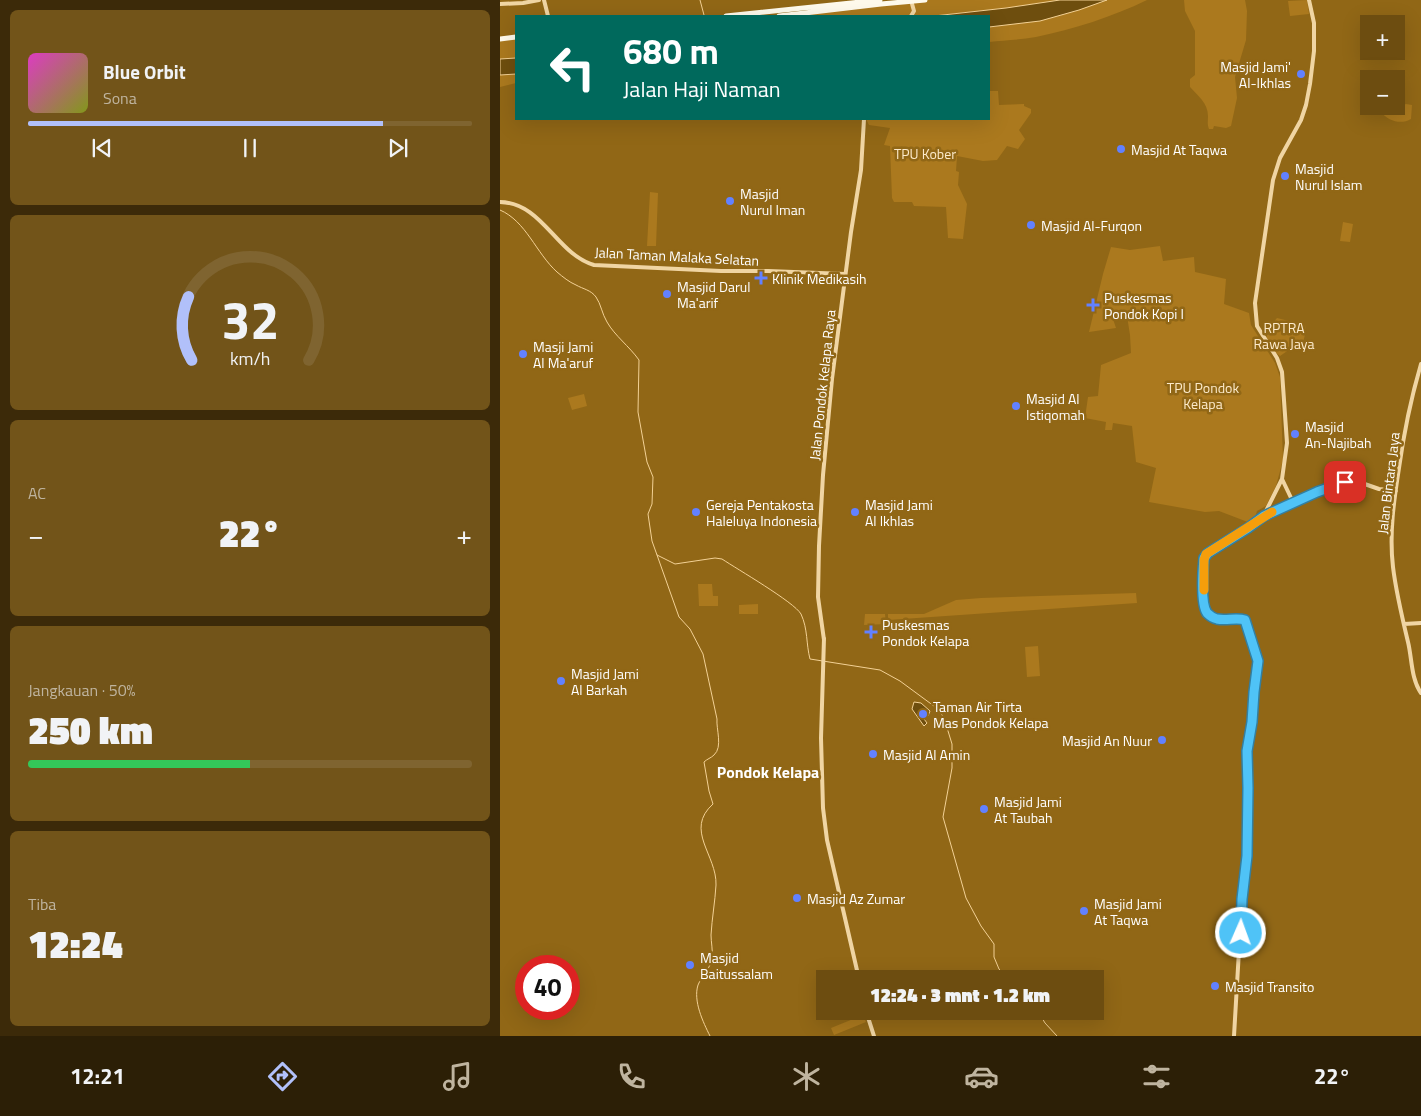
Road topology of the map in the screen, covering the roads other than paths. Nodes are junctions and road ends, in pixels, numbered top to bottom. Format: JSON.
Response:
{"nodes":[{"id":1,"x":538,"y":0,"type":"edge"},
{"id":2,"x":544,"y":0,"type":"edge"},
{"id":3,"x":880,"y":0,"type":"edge"},
{"id":4,"x":925,"y":0,"type":"edge"},
{"id":5,"x":1309,"y":0,"type":"edge"},
{"id":6,"x":500,"y":4,"type":"edge"},
{"id":7,"x":912,"y":5,"type":"edge"},
{"id":8,"x":769,"y":14,"type":"edge"},
{"id":9,"x":548,"y":15,"type":"edge"},
{"id":10,"x":748,"y":15,"type":"edge"},
{"id":11,"x":788,"y":15,"type":"edge"},
{"id":12,"x":515,"y":36,"type":"edge"},
{"id":13,"x":500,"y":37,"type":"edge"},
{"id":14,"x":864,"y":120,"type":"edge"},
{"id":15,"x":500,"y":202,"type":"edge"},
{"id":16,"x":845,"y":274,"type":"junction"},
{"id":17,"x":1421,"y":364,"type":"edge"},
{"id":18,"x":1282,"y":479,"type":"junction"},
{"id":19,"x":1396,"y":491,"type":"junction"},
{"id":20,"x":1293,"y":502,"type":"junction"},
{"id":21,"x":1264,"y":516,"type":"junction"},
{"id":22,"x":1421,"y":623,"type":"edge"},
{"id":23,"x":1404,"y":624,"type":"junction"},
{"id":24,"x":1421,"y":693,"type":"edge"},
{"id":25,"x":857,"y":970,"type":"edge"},
{"id":26,"x":869,"y":1020,"type":"edge"},
{"id":27,"x":874,"y":1036,"type":"edge"},
{"id":28,"x":1234,"y":1036,"type":"edge"}],
"edges":[{"from":1,"to":6,"type":"street"},
{"from":2,"to":9,"type":"street"},
{"from":3,"to":8,"type":"main road"},
{"from":4,"to":7,"type":"main road"},
{"from":5,"to":18,"type":"street"},
{"from":7,"to":11,"type":"main road"},
{"from":8,"to":10,"type":"main road"},
{"from":12,"to":13,"type":"main road"},
{"from":14,"to":16,"type":"street","name":"Jalan Pondok Kelapa Raya"},
{"from":15,"to":16,"type":"street","name":"Jalan Taman Malaka Selatan"},
{"from":16,"to":25,"type":"street","name":"Jalan Pondok Kelapa Raya"},
{"from":17,"to":19,"type":"street","name":"Jalan Bintara Jaya"},
{"from":18,"to":20,"type":"street"},
{"from":18,"to":21,"type":"street"},
{"from":19,"to":20,"type":"street"},
{"from":19,"to":23,"type":"street","name":"Jalan Bintara Jaya"},
{"from":20,"to":21,"type":"street"},
{"from":21,"to":28,"type":"street"},
{"from":22,"to":23,"type":"street"},
{"from":23,"to":24,"type":"street","name":"Jalan Bintara Jaya"},
{"from":26,"to":27,"type":"street"}]}
